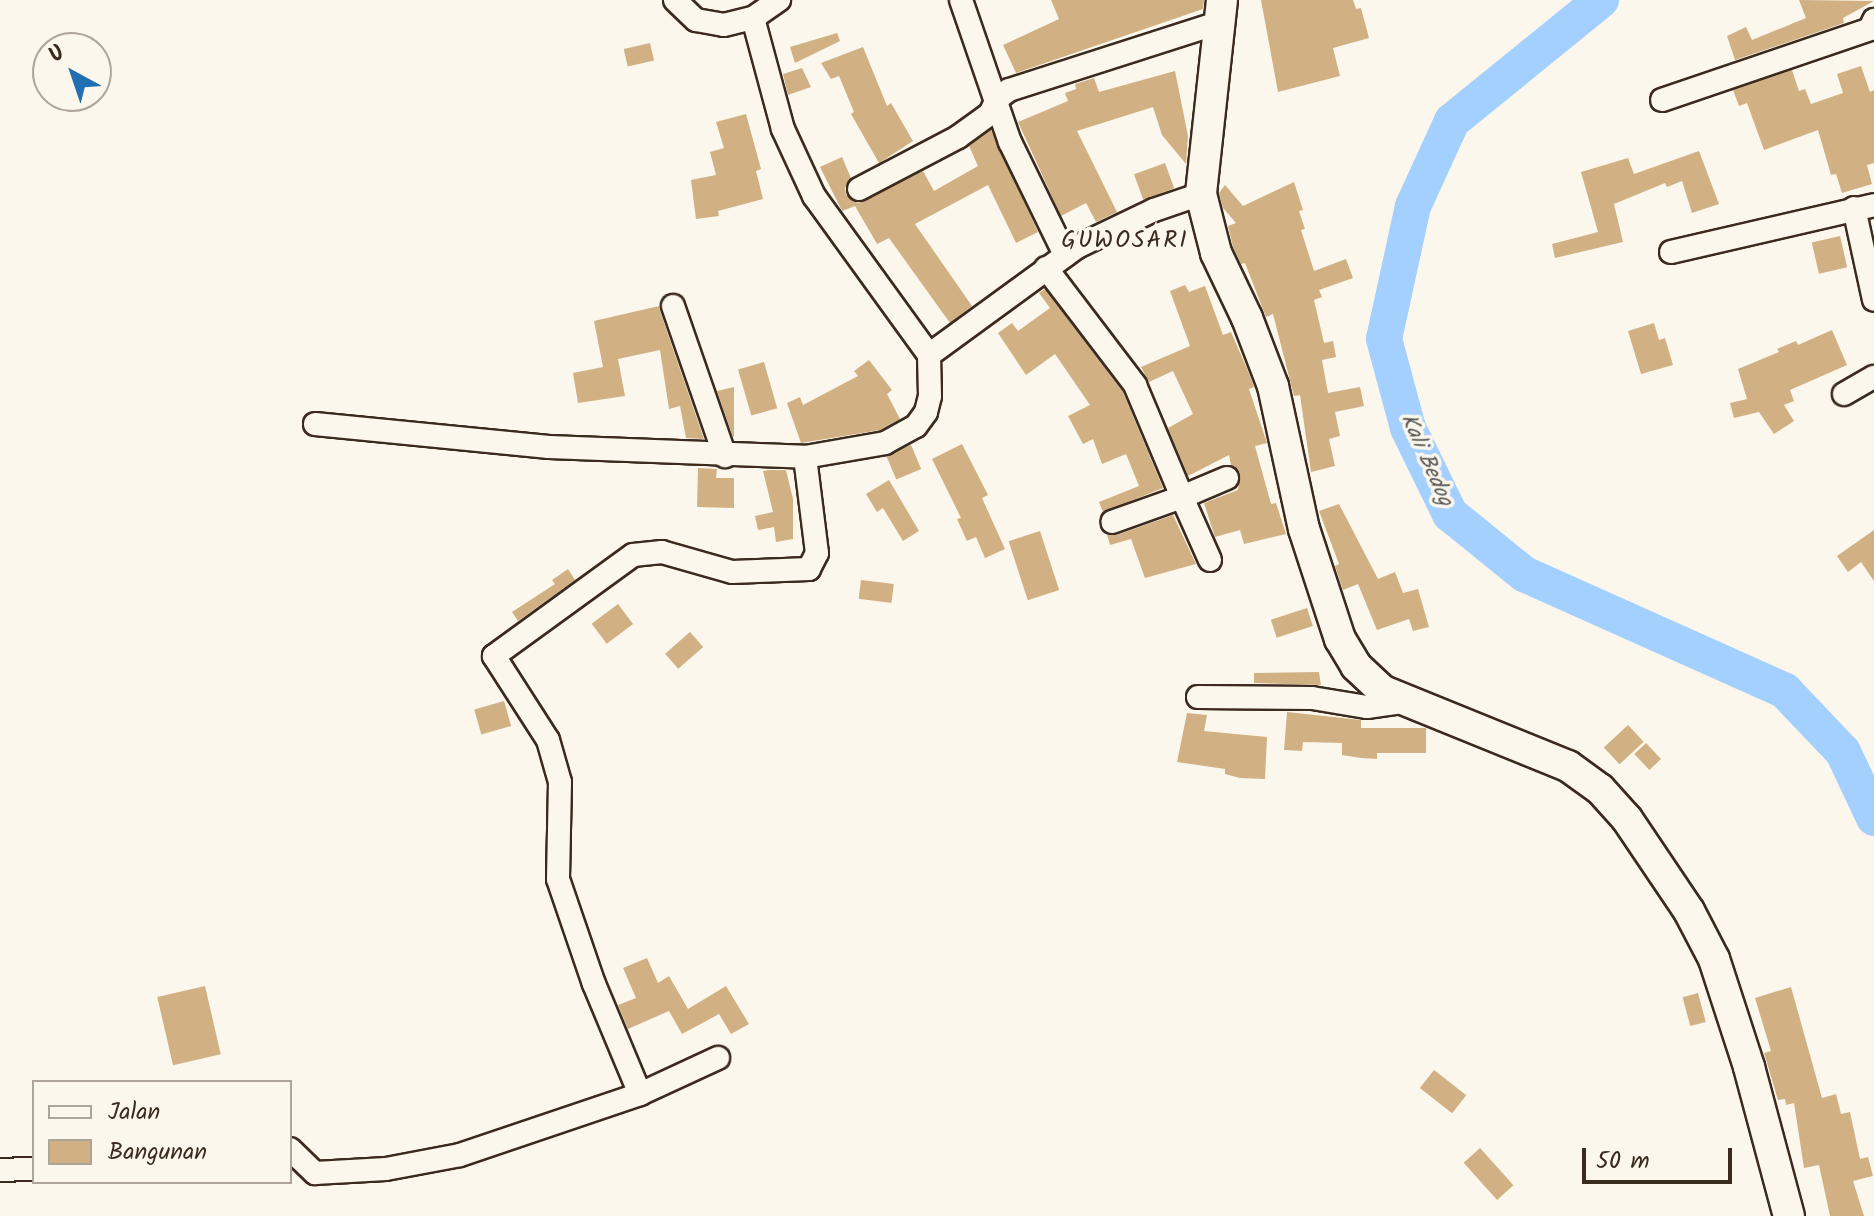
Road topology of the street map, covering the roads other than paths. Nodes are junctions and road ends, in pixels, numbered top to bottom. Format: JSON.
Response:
{"nodes":[{"id":1,"x":675,"y":0,"type":"edge"},
{"id":2,"x":779,"y":0,"type":"edge"},
{"id":3,"x":961,"y":0,"type":"edge"},
{"id":4,"x":1220,"y":11,"type":"edge"},
{"id":5,"x":753,"y":18,"type":"junction"},
{"id":6,"x":1873,"y":29,"type":"edge"},
{"id":7,"x":997,"y":99,"type":"junction"},
{"id":8,"x":1662,"y":100,"type":"dead end"},
{"id":9,"x":859,"y":189,"type":"dead end"},
{"id":10,"x":1201,"y":194,"type":"junction"},
{"id":11,"x":1864,"y":206,"type":"edge"},
{"id":12,"x":1671,"y":252,"type":"dead end"},
{"id":13,"x":1065,"y":255,"type":"junction"},
{"id":14,"x":1046,"y":268,"type":"junction"},
{"id":15,"x":1874,"y":300,"type":"edge"},
{"id":16,"x":673,"y":306,"type":"dead end"},
{"id":17,"x":929,"y":355,"type":"junction"},
{"id":18,"x":1874,"y":377,"type":"edge"},
{"id":19,"x":1844,"y":394,"type":"dead end"},
{"id":20,"x":315,"y":424,"type":"dead end"},
{"id":21,"x":725,"y":456,"type":"junction"},
{"id":22,"x":805,"y":457,"type":"junction"},
{"id":23,"x":1227,"y":478,"type":"dead end"},
{"id":24,"x":1182,"y":497,"type":"junction"},
{"id":25,"x":1112,"y":522,"type":"dead end"},
{"id":26,"x":1210,"y":560,"type":"dead end"},
{"id":27,"x":1198,"y":697,"type":"dead end"},
{"id":28,"x":1404,"y":702,"type":"junction"},
{"id":29,"x":718,"y":1058,"type":"dead end"},
{"id":30,"x":640,"y":1094,"type":"junction"},
{"id":31,"x":292,"y":1151,"type":"edge"},
{"id":32,"x":32,"y":1169,"type":"edge"},
{"id":33,"x":0,"y":1170,"type":"edge"},
{"id":34,"x":1789,"y":1216,"type":"edge"}],
"edges":[{"from":1,"to":5,"type":"street"},
{"from":2,"to":5,"type":"street"},
{"from":3,"to":7,"type":"street"},
{"from":4,"to":7,"type":"street"},
{"from":4,"to":10,"type":"main road"},
{"from":5,"to":17,"type":"street"},
{"from":6,"to":8,"type":"street"},
{"from":7,"to":9,"type":"street"},
{"from":7,"to":13,"type":"street"},
{"from":10,"to":13,"type":"street"},
{"from":10,"to":28,"type":"main road"},
{"from":11,"to":12,"type":"street"},
{"from":11,"to":15,"type":"street"},
{"from":13,"to":14,"type":"street"},
{"from":14,"to":17,"type":"street"},
{"from":14,"to":24,"type":"street"},
{"from":16,"to":21,"type":"street"},
{"from":17,"to":22,"type":"street"},
{"from":18,"to":19,"type":"street"},
{"from":20,"to":21,"type":"street"},
{"from":21,"to":22,"type":"street"},
{"from":22,"to":30,"type":"street"},
{"from":23,"to":24,"type":"street"},
{"from":24,"to":25,"type":"street"},
{"from":24,"to":26,"type":"street"},
{"from":27,"to":28,"type":"street"},
{"from":28,"to":34,"type":"main road"},
{"from":29,"to":30,"type":"street"},
{"from":30,"to":31,"type":"street"},
{"from":32,"to":33,"type":"street"}]}
